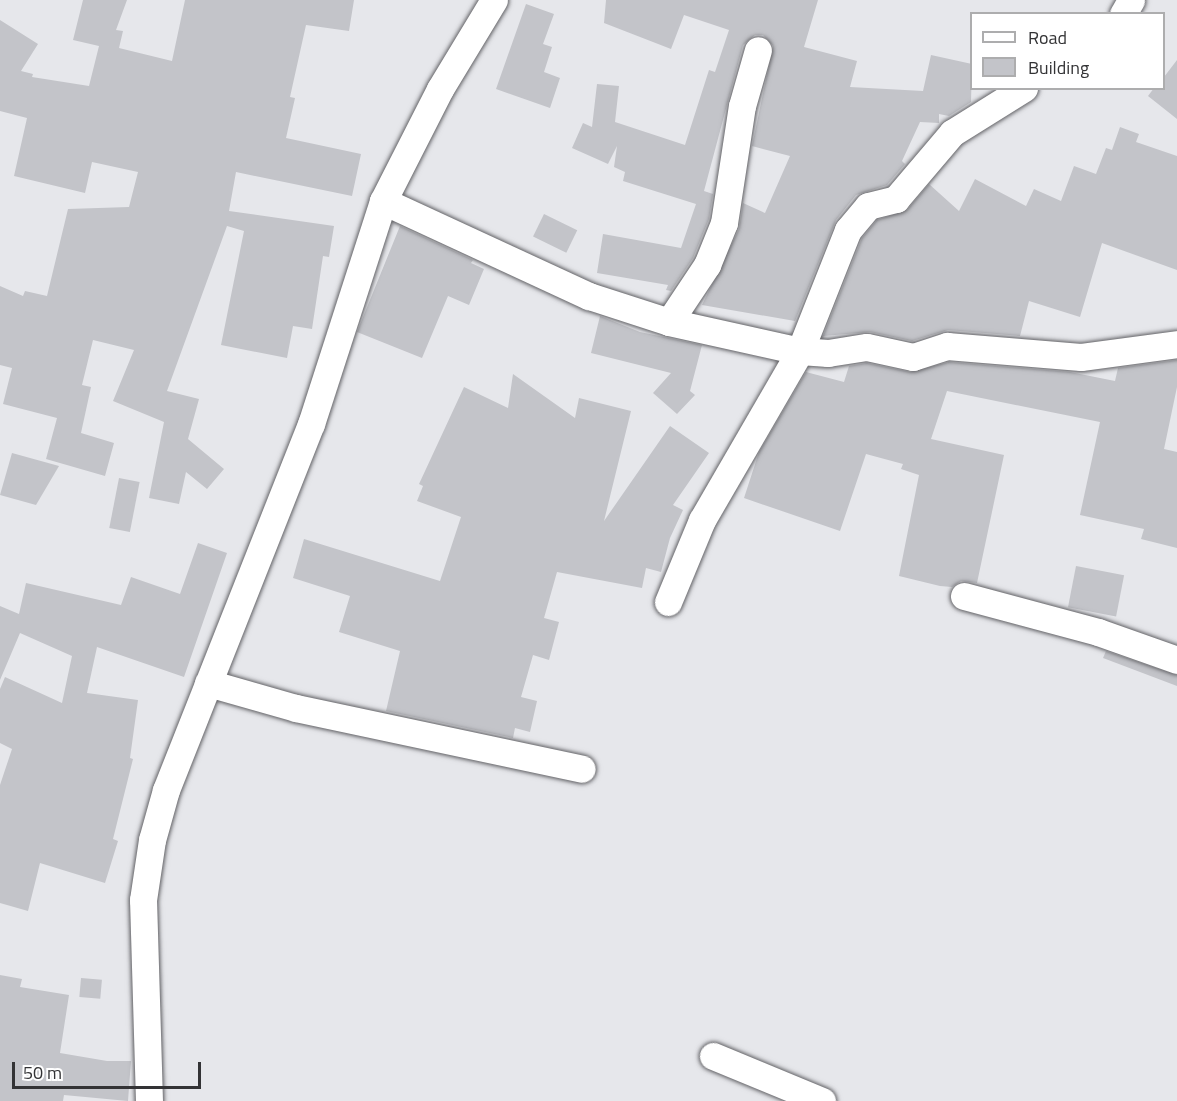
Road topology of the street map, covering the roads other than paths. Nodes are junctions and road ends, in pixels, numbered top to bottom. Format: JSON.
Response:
{"nodes":[{"id":1,"x":494,"y":0,"type":"edge"},
{"id":2,"x":758,"y":50,"type":"dead end"},
{"id":3,"x":1021,"y":90,"type":"edge"},
{"id":4,"x":383,"y":201,"type":"junction"},
{"id":5,"x":669,"y":322,"type":"junction"},
{"id":6,"x":1177,"y":344,"type":"edge"},
{"id":7,"x":800,"y":351,"type":"junction"},
{"id":8,"x":964,"y":596,"type":"dead end"},
{"id":9,"x":668,"y":602,"type":"dead end"},
{"id":10,"x":1177,"y":660,"type":"edge"},
{"id":11,"x":208,"y":683,"type":"junction"},
{"id":12,"x":582,"y":769,"type":"dead end"},
{"id":13,"x":713,"y":1056,"type":"dead end"},
{"id":14,"x":149,"y":1101,"type":"edge"},
{"id":15,"x":822,"y":1101,"type":"edge"}],
"edges":[{"from":1,"to":4,"type":"street"},
{"from":2,"to":5,"type":"street"},
{"from":3,"to":7,"type":"street"},
{"from":4,"to":5,"type":"street"},
{"from":4,"to":11,"type":"street"},
{"from":5,"to":7,"type":"street"},
{"from":6,"to":7,"type":"street"},
{"from":7,"to":9,"type":"street"},
{"from":8,"to":10,"type":"street"},
{"from":11,"to":12,"type":"street"},
{"from":11,"to":14,"type":"street"},
{"from":13,"to":15,"type":"street"}]}
